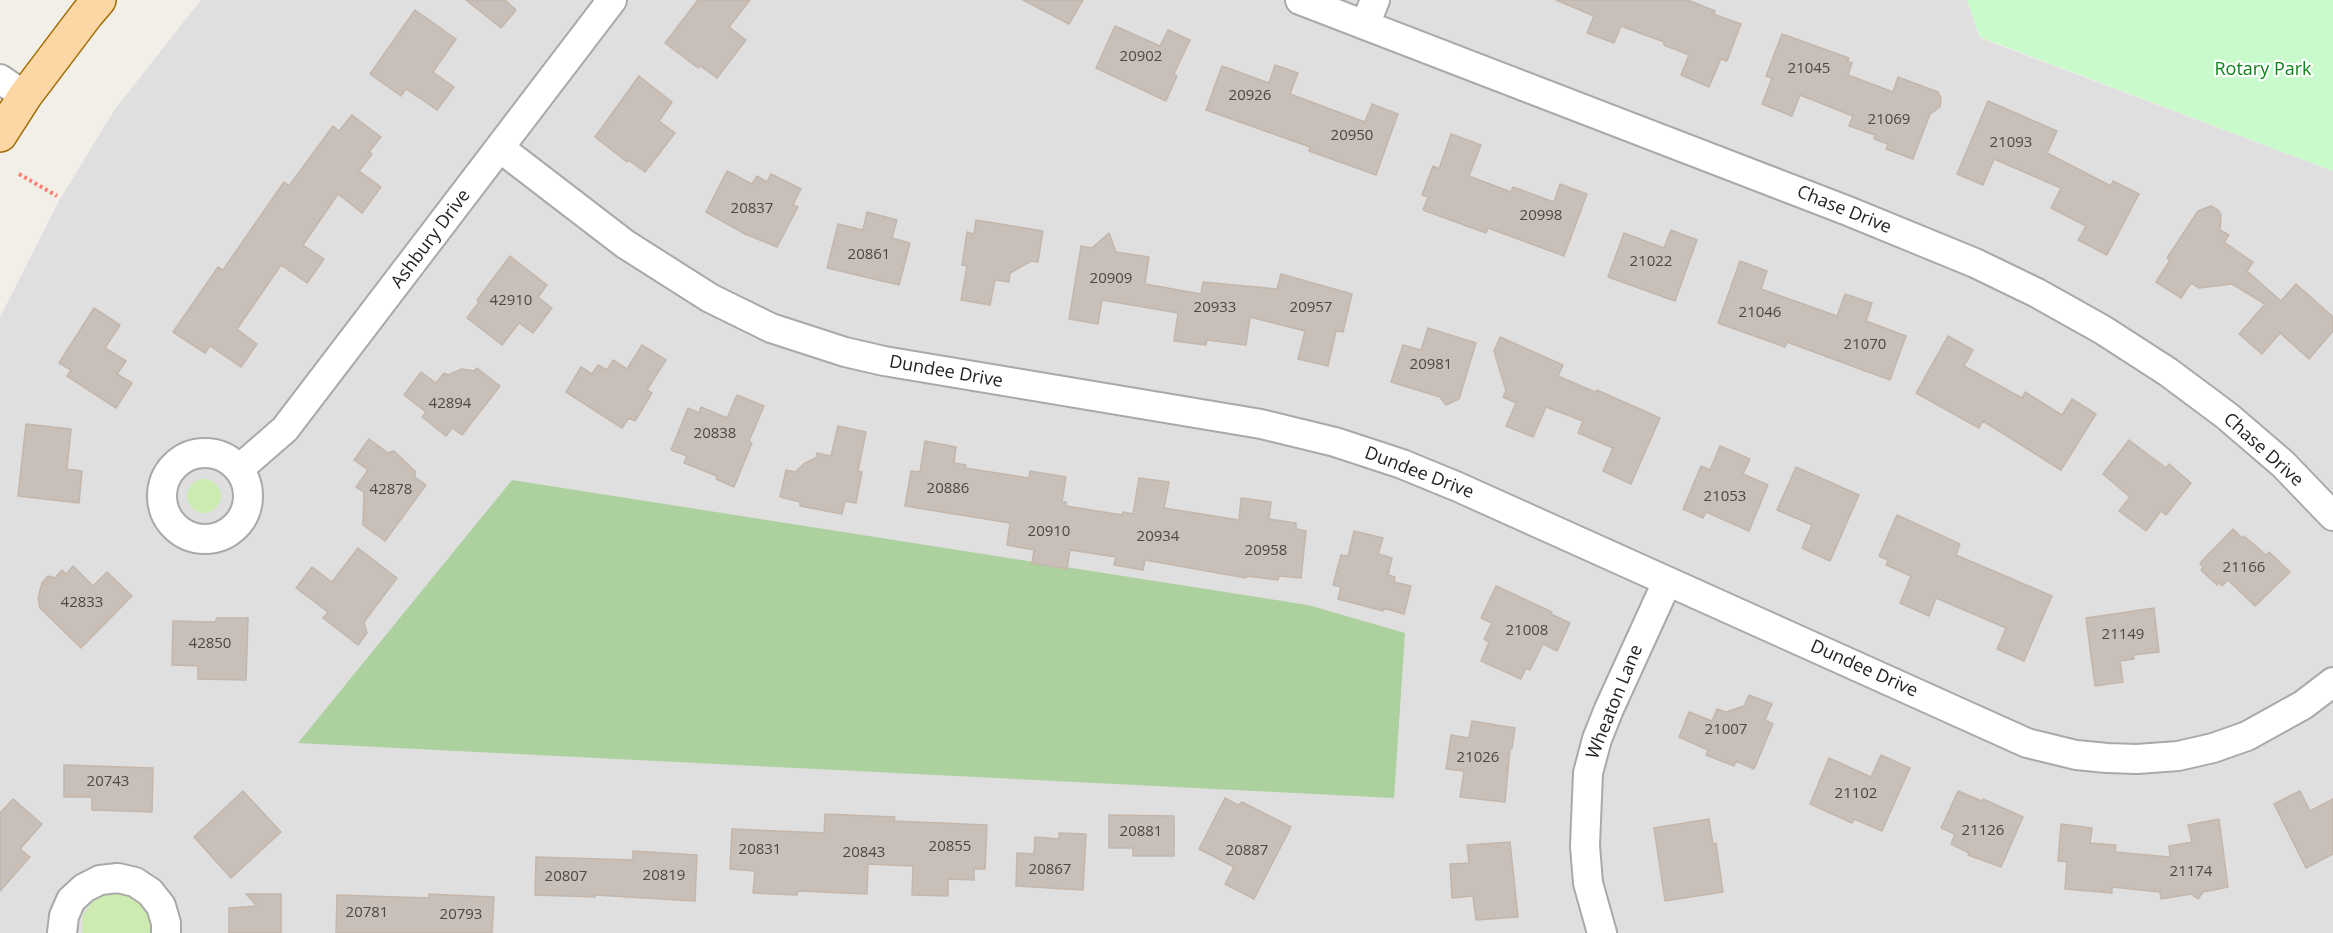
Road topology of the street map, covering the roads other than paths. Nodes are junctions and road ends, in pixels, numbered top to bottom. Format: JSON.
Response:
{"nodes":[{"id":1,"x":99,"y":0,"type":"edge"},
{"id":2,"x":612,"y":0,"type":"edge"},
{"id":3,"x":1300,"y":0,"type":"edge"},
{"id":4,"x":1370,"y":13,"type":"edge"},
{"id":5,"x":12,"y":87,"type":"edge"},
{"id":6,"x":0,"y":135,"type":"edge"},
{"id":7,"x":500,"y":148,"type":"junction"},
{"id":8,"x":239,"y":469,"type":"dead end"},
{"id":9,"x":2333,"y":516,"type":"edge"},
{"id":10,"x":1667,"y":582,"type":"junction"},
{"id":11,"x":2333,"y":682,"type":"edge"},
{"id":12,"x":62,"y":933,"type":"edge"},
{"id":13,"x":166,"y":933,"type":"edge"},
{"id":14,"x":1602,"y":933,"type":"edge"}],
"edges":[{"from":1,"to":5,"type":"main road"},
{"from":2,"to":7,"type":"street","name":"Ashbury Drive"},
{"from":3,"to":4,"type":"street","name":"Chase Drive"},
{"from":4,"to":9,"type":"street","name":"Chase Drive"},
{"from":5,"to":6,"type":"main road"},
{"from":7,"to":8,"type":"street","name":"Ashbury Drive"},
{"from":7,"to":10,"type":"street","name":"Dundee Drive"},
{"from":10,"to":11,"type":"street","name":"Dundee Drive"},
{"from":10,"to":14,"type":"street","name":"Wheaton Lane"},
{"from":12,"to":13,"type":"street"}]}
